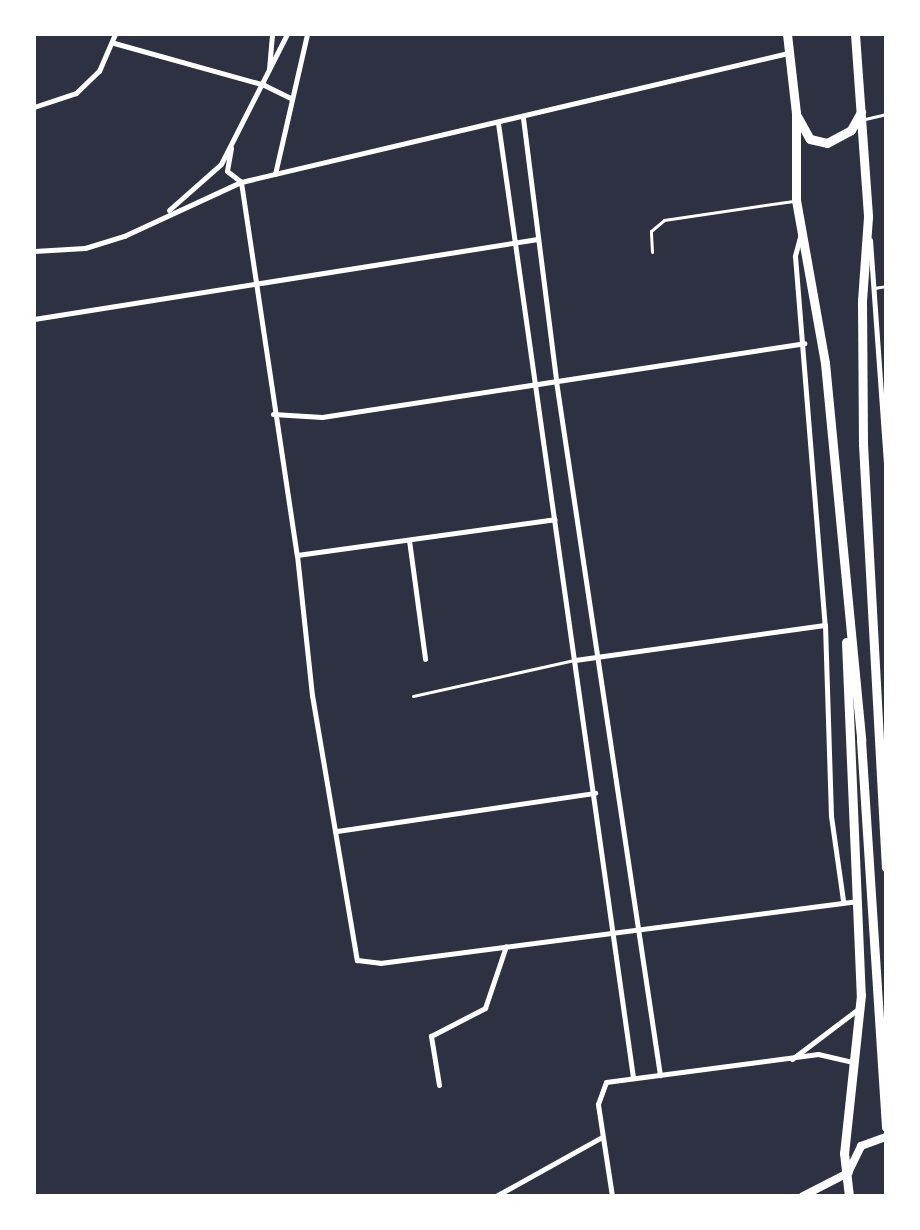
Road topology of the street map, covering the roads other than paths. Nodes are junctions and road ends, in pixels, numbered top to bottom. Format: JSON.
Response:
{"nodes":[{"id":1,"x":115,"y":34,"type":"edge"},
{"id":2,"x":272,"y":34,"type":"edge"},
{"id":3,"x":287,"y":34,"type":"edge"},
{"id":4,"x":307,"y":34,"type":"edge"},
{"id":5,"x":787,"y":34,"type":"edge"},
{"id":6,"x":855,"y":34,"type":"edge"},
{"id":7,"x":114,"y":43,"type":"junction"},
{"id":8,"x":789,"y":53,"type":"junction"},
{"id":9,"x":269,"y":72,"type":"junction"},
{"id":10,"x":264,"y":85,"type":"junction"},
{"id":11,"x":291,"y":98,"type":"junction"},
{"id":12,"x":34,"y":107,"type":"edge"},
{"id":13,"x":796,"y":113,"type":"junction"},
{"id":14,"x":886,"y":114,"type":"edge"},
{"id":15,"x":861,"y":116,"type":"junction"},
{"id":16,"x":523,"y":118,"type":"junction"},
{"id":17,"x":498,"y":123,"type":"junction"},
{"id":18,"x":231,"y":148,"type":"junction"},
{"id":19,"x":275,"y":174,"type":"junction"},
{"id":20,"x":241,"y":182,"type":"junction"},
{"id":21,"x":796,"y":200,"type":"junction"},
{"id":22,"x":162,"y":216,"type":"junction"},
{"id":23,"x":868,"y":217,"type":"junction"},
{"id":24,"x":802,"y":229,"type":"junction"},
{"id":25,"x":538,"y":239,"type":"junction"},
{"id":26,"x":517,"y":244,"type":"junction"},
{"id":27,"x":34,"y":251,"type":"edge"},
{"id":28,"x":652,"y":252,"type":"dead end"},
{"id":29,"x":255,"y":284,"type":"junction"},
{"id":30,"x":886,"y":286,"type":"edge"},
{"id":31,"x":873,"y":288,"type":"junction"},
{"id":32,"x":34,"y":319,"type":"edge"},
{"id":33,"x":804,"y":343,"type":"junction"},
{"id":34,"x":556,"y":381,"type":"junction"},
{"id":35,"x":536,"y":384,"type":"junction"},
{"id":36,"x":273,"y":414,"type":"junction"},
{"id":37,"x":886,"y":462,"type":"edge"},
{"id":38,"x":555,"y":519,"type":"junction"},
{"id":39,"x":409,"y":540,"type":"junction"},
{"id":40,"x":842,"y":543,"type":"junction"},
{"id":41,"x":297,"y":555,"type":"junction"},
{"id":42,"x":825,"y":625,"type":"junction"},
{"id":43,"x":599,"y":654,"type":"junction"},
{"id":44,"x":425,"y":659,"type":"dead end"},
{"id":45,"x":575,"y":660,"type":"junction"},
{"id":46,"x":880,"y":689,"type":"junction"},
{"id":47,"x":413,"y":696,"type":"dead end"},
{"id":48,"x":886,"y":734,"type":"edge"},
{"id":49,"x":595,"y":793,"type":"junction"},
{"id":50,"x":337,"y":831,"type":"junction"},
{"id":51,"x":886,"y":867,"type":"edge"},
{"id":52,"x":843,"y":900,"type":"junction"},
{"id":53,"x":856,"y":901,"type":"junction"},
{"id":54,"x":639,"y":927,"type":"junction"},
{"id":55,"x":616,"y":931,"type":"junction"},
{"id":56,"x":506,"y":946,"type":"junction"},
{"id":57,"x":860,"y":1007,"type":"junction"},
{"id":58,"x":792,"y":1059,"type":"junction"},
{"id":59,"x":855,"y":1063,"type":"junction"},
{"id":60,"x":660,"y":1075,"type":"junction"},
{"id":61,"x":633,"y":1078,"type":"junction"},
{"id":62,"x":439,"y":1085,"type":"dead end"},
{"id":63,"x":885,"y":1122,"type":"edge"},
{"id":64,"x":602,"y":1137,"type":"junction"},
{"id":65,"x":886,"y":1137,"type":"edge"},
{"id":66,"x":848,"y":1173,"type":"junction"},
{"id":67,"x":496,"y":1196,"type":"edge"},
{"id":68,"x":612,"y":1196,"type":"edge"},
{"id":69,"x":803,"y":1196,"type":"edge"},
{"id":70,"x":849,"y":1196,"type":"edge"}],
"edges":[{"from":1,"to":7,"type":"street"},
{"from":2,"to":9,"type":"street"},
{"from":3,"to":9,"type":"street"},
{"from":4,"to":11,"type":"street"},
{"from":5,"to":8,"type":"highway"},
{"from":6,"to":15,"type":"highway"},
{"from":7,"to":10,"type":"street"},
{"from":7,"to":12,"type":"street"},
{"from":8,"to":13,"type":"highway"},
{"from":8,"to":16,"type":"street"},
{"from":9,"to":10,"type":"street"},
{"from":10,"to":11,"type":"street"},
{"from":10,"to":18,"type":"street"},
{"from":11,"to":19,"type":"street"},
{"from":13,"to":15,"type":"highway"},
{"from":13,"to":21,"type":"highway"},
{"from":14,"to":15,"type":"lane"},
{"from":15,"to":23,"type":"highway"},
{"from":16,"to":17,"type":"street"},
{"from":16,"to":25,"type":"street"},
{"from":17,"to":19,"type":"street"},
{"from":17,"to":26,"type":"street"},
{"from":18,"to":20,"type":"street"},
{"from":18,"to":22,"type":"street"},
{"from":19,"to":20,"type":"street"},
{"from":20,"to":22,"type":"street"},
{"from":20,"to":29,"type":"street"},
{"from":21,"to":24,"type":"highway"},
{"from":21,"to":28,"type":"lane"},
{"from":22,"to":27,"type":"street"},
{"from":23,"to":31,"type":"street"},
{"from":23,"to":46,"type":"highway"},
{"from":24,"to":33,"type":"street"},
{"from":24,"to":40,"type":"highway"},
{"from":25,"to":26,"type":"street"},
{"from":25,"to":34,"type":"street"},
{"from":26,"to":29,"type":"street"},
{"from":26,"to":35,"type":"street"},
{"from":29,"to":32,"type":"street"},
{"from":29,"to":36,"type":"street"},
{"from":30,"to":31,"type":"lane"},
{"from":31,"to":37,"type":"street"},
{"from":33,"to":34,"type":"street"},
{"from":33,"to":42,"type":"street"},
{"from":34,"to":35,"type":"street"},
{"from":34,"to":43,"type":"street"},
{"from":35,"to":36,"type":"street"},
{"from":35,"to":38,"type":"street"},
{"from":36,"to":41,"type":"street"},
{"from":38,"to":39,"type":"street"},
{"from":38,"to":45,"type":"street"},
{"from":39,"to":41,"type":"street"},
{"from":39,"to":44,"type":"street"},
{"from":40,"to":53,"type":"highway"},
{"from":40,"to":63,"type":"highway"},
{"from":41,"to":50,"type":"street"},
{"from":42,"to":43,"type":"street"},
{"from":42,"to":52,"type":"street"},
{"from":43,"to":45,"type":"street"},
{"from":43,"to":54,"type":"street"},
{"from":45,"to":47,"type":"lane"},
{"from":45,"to":49,"type":"street"},
{"from":46,"to":48,"type":"highway"},
{"from":46,"to":51,"type":"highway"},
{"from":49,"to":50,"type":"street"},
{"from":49,"to":55,"type":"street"},
{"from":50,"to":56,"type":"street"},
{"from":52,"to":53,"type":"street"},
{"from":52,"to":54,"type":"street"},
{"from":53,"to":57,"type":"highway"},
{"from":54,"to":55,"type":"street"},
{"from":54,"to":60,"type":"street"},
{"from":55,"to":56,"type":"street"},
{"from":55,"to":61,"type":"street"},
{"from":56,"to":62,"type":"street"},
{"from":57,"to":58,"type":"street"},
{"from":57,"to":59,"type":"highway"},
{"from":58,"to":59,"type":"street"},
{"from":58,"to":60,"type":"street"},
{"from":59,"to":66,"type":"highway"},
{"from":60,"to":61,"type":"street"},
{"from":61,"to":64,"type":"street"},
{"from":64,"to":67,"type":"street"},
{"from":64,"to":68,"type":"street"},
{"from":65,"to":66,"type":"main road"},
{"from":66,"to":69,"type":"main road"},
{"from":66,"to":70,"type":"highway"}]}
